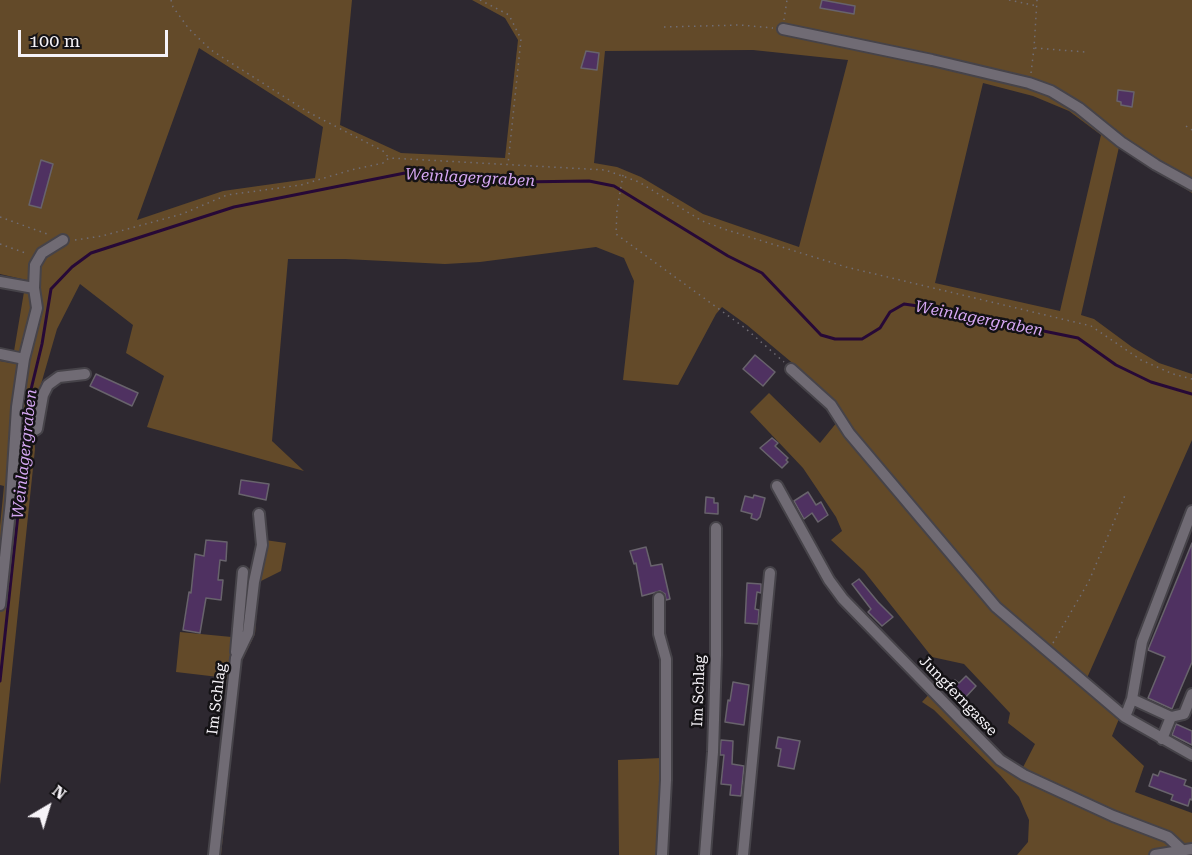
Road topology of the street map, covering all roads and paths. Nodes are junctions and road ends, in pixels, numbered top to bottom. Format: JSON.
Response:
{"nodes":[{"id":1,"x":171,"y":0,"type":"edge"},
{"id":2,"x":480,"y":0,"type":"edge"},
{"id":3,"x":787,"y":0,"type":"edge"},
{"id":4,"x":1009,"y":0,"type":"edge"},
{"id":5,"x":1037,"y":0,"type":"edge"},
{"id":6,"x":1037,"y":6,"type":"junction"},
{"id":7,"x":664,"y":27,"type":"dead end"},
{"id":8,"x":783,"y":29,"type":"junction"},
{"id":9,"x":1035,"y":48,"type":"junction"},
{"id":10,"x":1085,"y":52,"type":"dead end"},
{"id":11,"x":1029,"y":83,"type":"junction"},
{"id":12,"x":1186,"y":126,"type":"dead end"},
{"id":13,"x":1192,"y":130,"type":"edge"},
{"id":14,"x":389,"y":158,"type":"junction"},
{"id":15,"x":508,"y":166,"type":"junction"},
{"id":16,"x":623,"y":175,"type":"junction"},
{"id":17,"x":1192,"y":185,"type":"edge"},
{"id":18,"x":0,"y":217,"type":"edge"},
{"id":19,"x":63,"y":240,"type":"junction"},
{"id":20,"x":0,"y":244,"type":"edge"},
{"id":21,"x":35,"y":265,"type":"junction"},
{"id":22,"x":0,"y":282,"type":"edge"},
{"id":23,"x":34,"y":288,"type":"junction"},
{"id":24,"x":0,"y":354,"type":"edge"},
{"id":25,"x":24,"y":359,"type":"junction"},
{"id":26,"x":791,"y":369,"type":"joint"},
{"id":27,"x":85,"y":374,"type":"dead end"},
{"id":28,"x":1192,"y":379,"type":"edge"},
{"id":29,"x":23,"y":437,"type":"junction"},
{"id":30,"x":777,"y":486,"type":"dead end"},
{"id":31,"x":1126,"y":493,"type":"dead end"},
{"id":32,"x":1192,"y":511,"type":"edge"},
{"id":33,"x":259,"y":514,"type":"dead end"},
{"id":34,"x":716,"y":528,"type":"dead end"},
{"id":35,"x":243,"y":572,"type":"dead end"},
{"id":36,"x":770,"y":573,"type":"dead end"},
{"id":37,"x":659,"y":598,"type":"dead end"},
{"id":38,"x":0,"y":605,"type":"edge"},
{"id":39,"x":1048,"y":652,"type":"junction"},
{"id":40,"x":236,"y":658,"type":"junction"},
{"id":41,"x":1192,"y":694,"type":"edge"},
{"id":42,"x":1132,"y":699,"type":"junction"},
{"id":43,"x":1125,"y":717,"type":"junction"},
{"id":44,"x":1171,"y":717,"type":"junction"},
{"id":45,"x":1162,"y":739,"type":"junction"},
{"id":46,"x":1192,"y":755,"type":"edge"},
{"id":47,"x":1187,"y":850,"type":"edge"},
{"id":48,"x":214,"y":855,"type":"edge"},
{"id":49,"x":662,"y":855,"type":"edge"},
{"id":50,"x":705,"y":855,"type":"edge"},
{"id":51,"x":743,"y":855,"type":"edge"},
{"id":52,"x":1155,"y":855,"type":"edge"}],
"edges":[{"from":1,"to":14,"type":"path"},
{"from":2,"to":15,"type":"path"},
{"from":3,"to":8,"type":"path"},
{"from":4,"to":6,"type":"path"},
{"from":5,"to":6,"type":"path"},
{"from":6,"to":9,"type":"path"},
{"from":7,"to":8,"type":"path"},
{"from":8,"to":11,"type":"street"},
{"from":9,"to":10,"type":"path"},
{"from":9,"to":11,"type":"path"},
{"from":11,"to":17,"type":"street"},
{"from":12,"to":13,"type":"path"},
{"from":14,"to":15,"type":"path"},
{"from":14,"to":19,"type":"path"},
{"from":15,"to":16,"type":"path"},
{"from":16,"to":26,"type":"path"},
{"from":16,"to":28,"type":"path"},
{"from":18,"to":19,"type":"path"},
{"from":19,"to":21,"type":"street"},
{"from":20,"to":21,"type":"path"},
{"from":21,"to":23,"type":"street"},
{"from":22,"to":23,"type":"street"},
{"from":23,"to":25,"type":"street"},
{"from":24,"to":25,"type":"street"},
{"from":25,"to":29,"type":"street"},
{"from":26,"to":39,"type":"street"},
{"from":27,"to":29,"type":"street"},
{"from":29,"to":38,"type":"street"},
{"from":30,"to":47,"type":"street","name":"Jungferngasse"},
{"from":31,"to":39,"type":"path"},
{"from":32,"to":42,"type":"street"},
{"from":33,"to":40,"type":"street","name":"Im Schlag"},
{"from":34,"to":50,"type":"street","name":"Im Schlag"},
{"from":35,"to":40,"type":"street"},
{"from":36,"to":51,"type":"street"},
{"from":37,"to":49,"type":"street"},
{"from":39,"to":43,"type":"street"},
{"from":40,"to":48,"type":"street","name":"Im Schlag"},
{"from":41,"to":44,"type":"street"},
{"from":42,"to":43,"type":"street"},
{"from":42,"to":44,"type":"street"},
{"from":43,"to":45,"type":"street"},
{"from":44,"to":45,"type":"street"},
{"from":45,"to":46,"type":"street"},
{"from":47,"to":52,"type":"street"}]}
